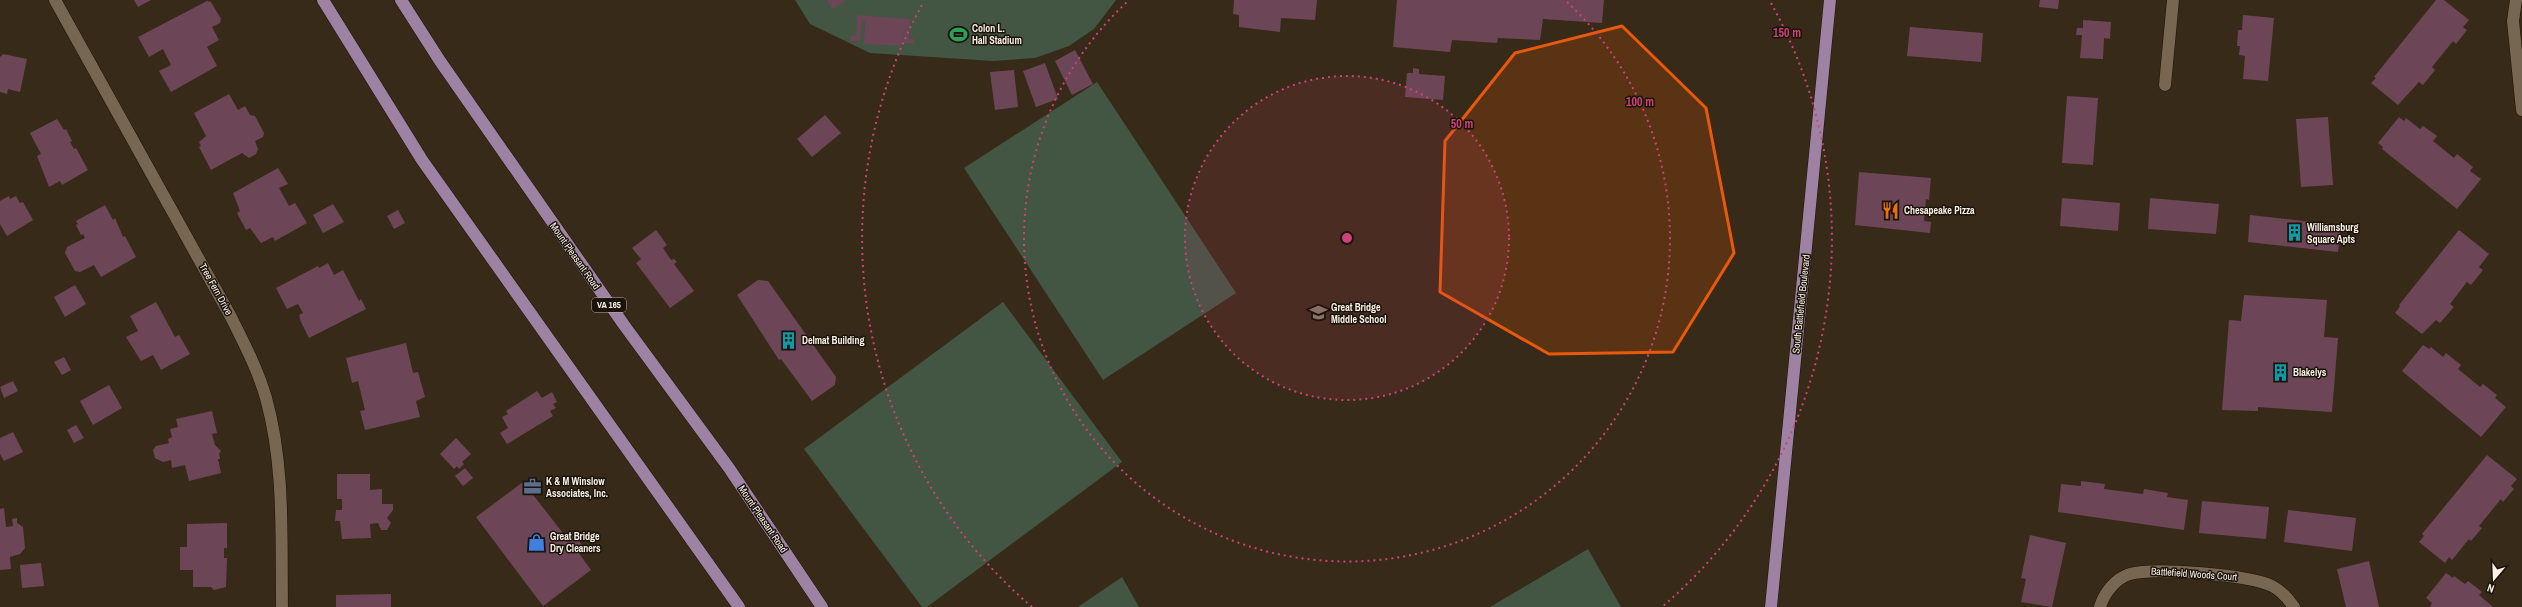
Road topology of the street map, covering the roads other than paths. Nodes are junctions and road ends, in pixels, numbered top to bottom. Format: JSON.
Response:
{"nodes":[{"id":1,"x":55,"y":0,"type":"edge"},
{"id":2,"x":323,"y":0,"type":"edge"},
{"id":3,"x":401,"y":0,"type":"edge"},
{"id":4,"x":1830,"y":0,"type":"edge"},
{"id":5,"x":2173,"y":0,"type":"edge"},
{"id":6,"x":2516,"y":0,"type":"edge"},
{"id":7,"x":2165,"y":85,"type":"dead end"},
{"id":8,"x":2522,"y":110,"type":"edge"},
{"id":9,"x":282,"y":607,"type":"edge"},
{"id":10,"x":738,"y":607,"type":"edge"},
{"id":11,"x":822,"y":607,"type":"edge"},
{"id":12,"x":1771,"y":607,"type":"edge"},
{"id":13,"x":2100,"y":607,"type":"edge"},
{"id":14,"x":2294,"y":607,"type":"edge"}],
"edges":[{"from":1,"to":9,"type":"street","name":"Tree Fern Drive"},
{"from":2,"to":10,"type":"main road"},
{"from":3,"to":11,"type":"main road","name":"Mount Pleasant Road","number":"VA 165"},
{"from":4,"to":12,"type":"main road","name":"South Battlefield Boulevard"},
{"from":5,"to":7,"type":"street"},
{"from":6,"to":8,"type":"street"},
{"from":13,"to":14,"type":"street","name":"Battlefield Woods Court"}]}
